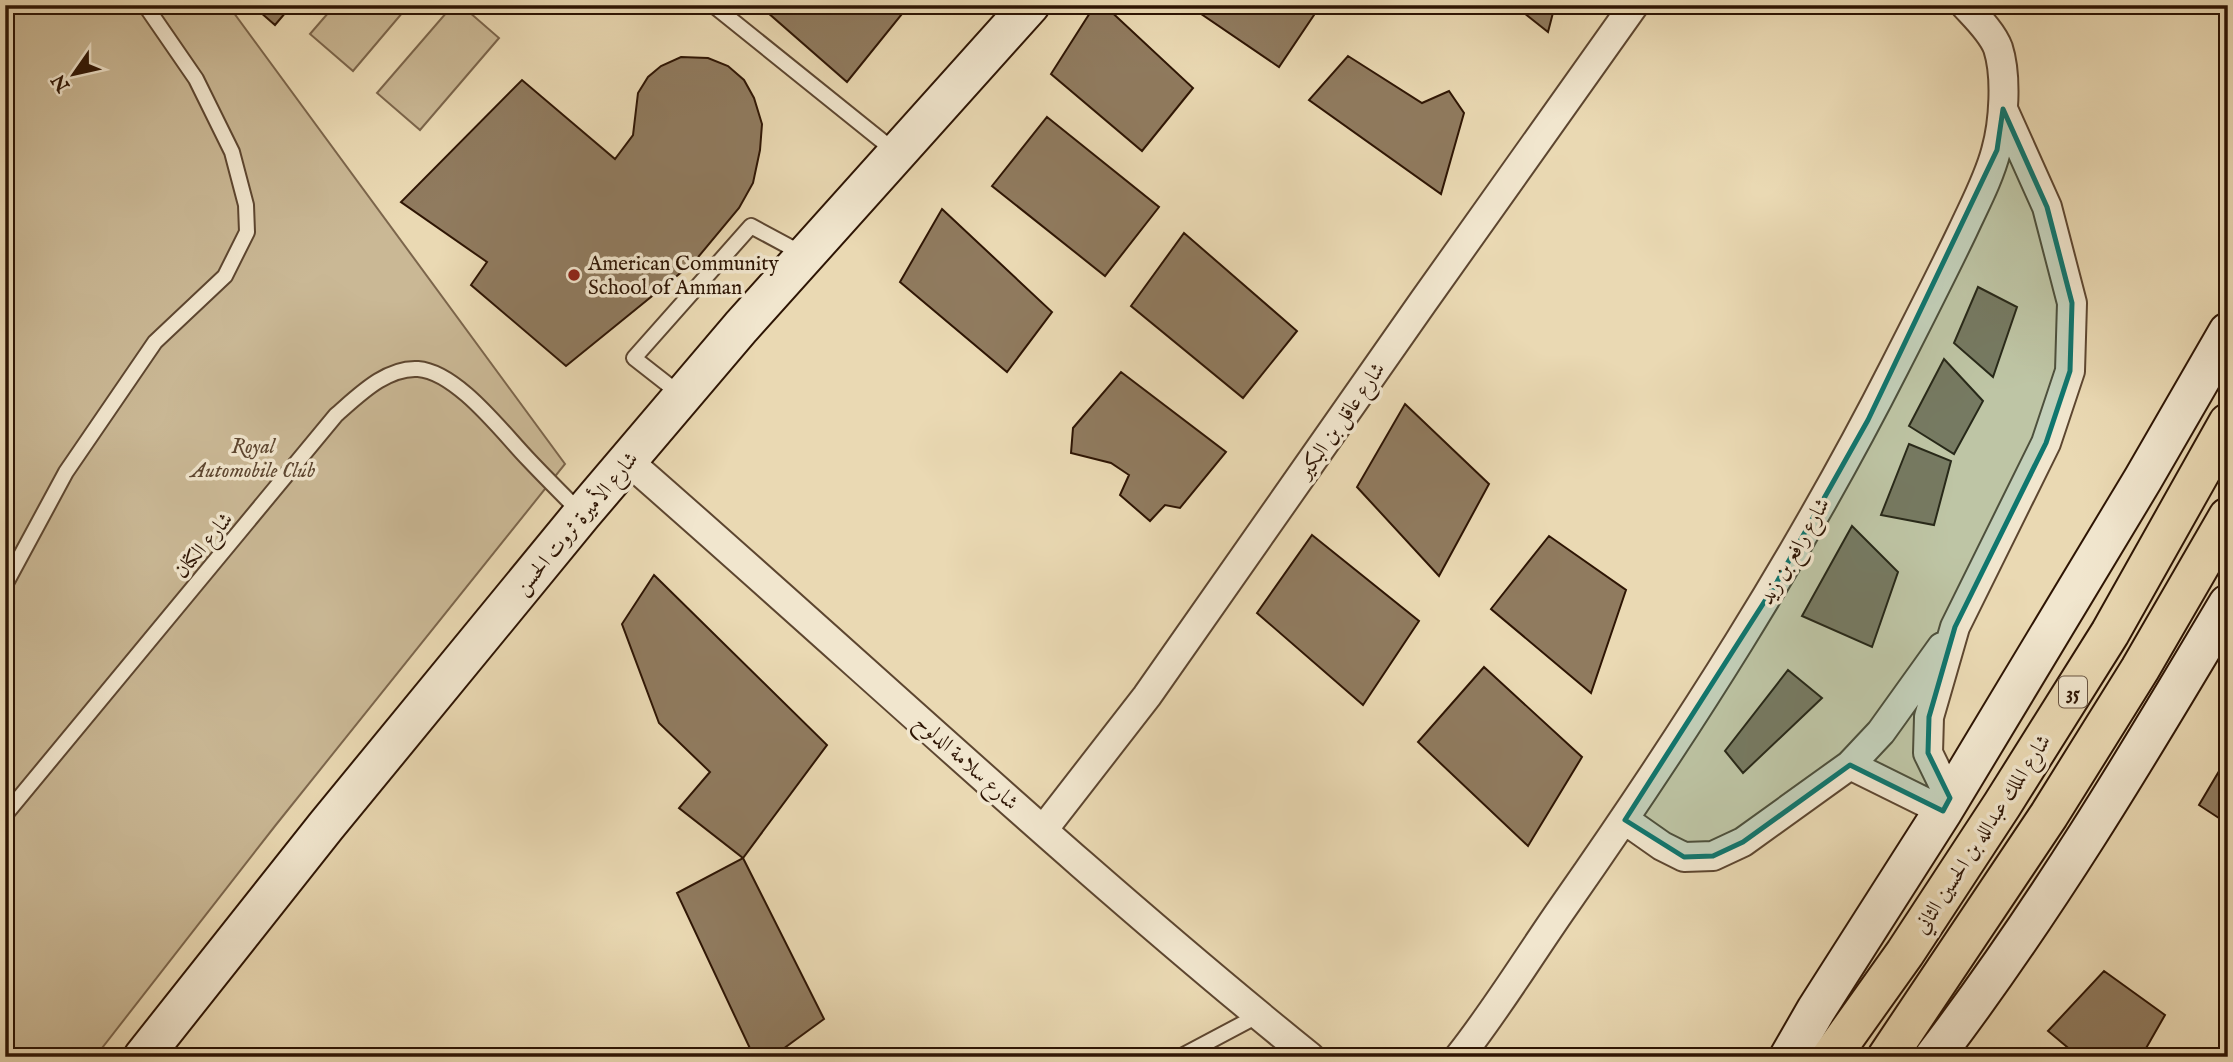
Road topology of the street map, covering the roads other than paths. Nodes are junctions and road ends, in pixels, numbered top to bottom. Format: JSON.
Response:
{"nodes":[{"id":1,"x":145,"y":5,"type":"edge"},
{"id":2,"x":713,"y":5,"type":"edge"},
{"id":3,"x":1030,"y":5,"type":"edge"},
{"id":4,"x":1634,"y":5,"type":"edge"},
{"id":5,"x":1965,"y":5,"type":"edge"},
{"id":6,"x":2003,"y":108,"type":"junction"},
{"id":7,"x":898,"y":154,"type":"junction"},
{"id":8,"x":807,"y":256,"type":"junction"},
{"id":9,"x":2228,"y":332,"type":"edge"},
{"id":10,"x":683,"y":396,"type":"junction"},
{"id":11,"x":2228,"y":423,"type":"edge"},
{"id":12,"x":628,"y":461,"type":"junction"},
{"id":13,"x":582,"y":514,"type":"junction"},
{"id":14,"x":2228,"y":517,"type":"edge"},
{"id":15,"x":5,"y":585,"type":"edge"},
{"id":16,"x":2228,"y":604,"type":"edge"},
{"id":17,"x":1955,"y":627,"type":"junction"},
{"id":18,"x":1850,"y":765,"type":"junction"},
{"id":19,"x":1946,"y":804,"type":"junction"},
{"id":20,"x":5,"y":815,"type":"edge"},
{"id":21,"x":1625,"y":820,"type":"junction"},
{"id":22,"x":1043,"y":830,"type":"junction"},
{"id":23,"x":1259,"y":1015,"type":"junction"},
{"id":24,"x":143,"y":1057,"type":"edge"},
{"id":25,"x":1180,"y":1057,"type":"edge"},
{"id":26,"x":1310,"y":1057,"type":"edge"},
{"id":27,"x":1459,"y":1057,"type":"edge"},
{"id":28,"x":1789,"y":1057,"type":"edge"},
{"id":29,"x":1831,"y":1057,"type":"edge"},
{"id":30,"x":1887,"y":1057,"type":"edge"},
{"id":31,"x":1934,"y":1057,"type":"edge"}],
"edges":[{"from":1,"to":15,"type":"lane"},
{"from":2,"to":7,"type":"lane"},
{"from":3,"to":7,"type":"street","name":"شارع الأميرة ثروت الحسن"},
{"from":4,"to":22,"type":"street","name":"شارع عاقل بن البكير"},
{"from":5,"to":6,"type":"street","name":"شارع رافع بن زيد"},
{"from":6,"to":17,"type":"street"},
{"from":6,"to":21,"type":"street","name":"شارع رافع بن زيد"},
{"from":7,"to":8,"type":"street","name":"شارع الأميرة ثروت الحسن"},
{"from":8,"to":10,"type":"street","name":"شارع الأميرة ثروت الحسن"},
{"from":8,"to":10,"type":"lane"},
{"from":9,"to":19,"type":"street"},
{"from":10,"to":12,"type":"street","name":"شارع الأميرة ثروت الحسن"},
{"from":11,"to":29,"type":"highway","name":"شارع الملك عبدالله بن الحسين الثاني","number":"35"},
{"from":12,"to":13,"type":"street","name":"شارع الأميرة ثروت الحسن"},
{"from":12,"to":22,"type":"street","name":"شارع سلامة الدلوح"},
{"from":13,"to":20,"type":"lane","name":"شارع الكتان"},
{"from":13,"to":24,"type":"street","name":"شارع الأميرة ثروت الحسن"},
{"from":14,"to":30,"type":"highway","number":"35"},
{"from":16,"to":31,"type":"street"},
{"from":17,"to":18,"type":"street"},
{"from":17,"to":19,"type":"street"},
{"from":18,"to":19,"type":"street"},
{"from":18,"to":21,"type":"street"},
{"from":19,"to":28,"type":"street"},
{"from":21,"to":27,"type":"street","name":"شارع رافع بن زيد"},
{"from":22,"to":23,"type":"street","name":"شارع سلامة الدلوح"},
{"from":23,"to":25,"type":"lane"},
{"from":23,"to":26,"type":"street","name":"شارع سلامة الدلوح"}]}
